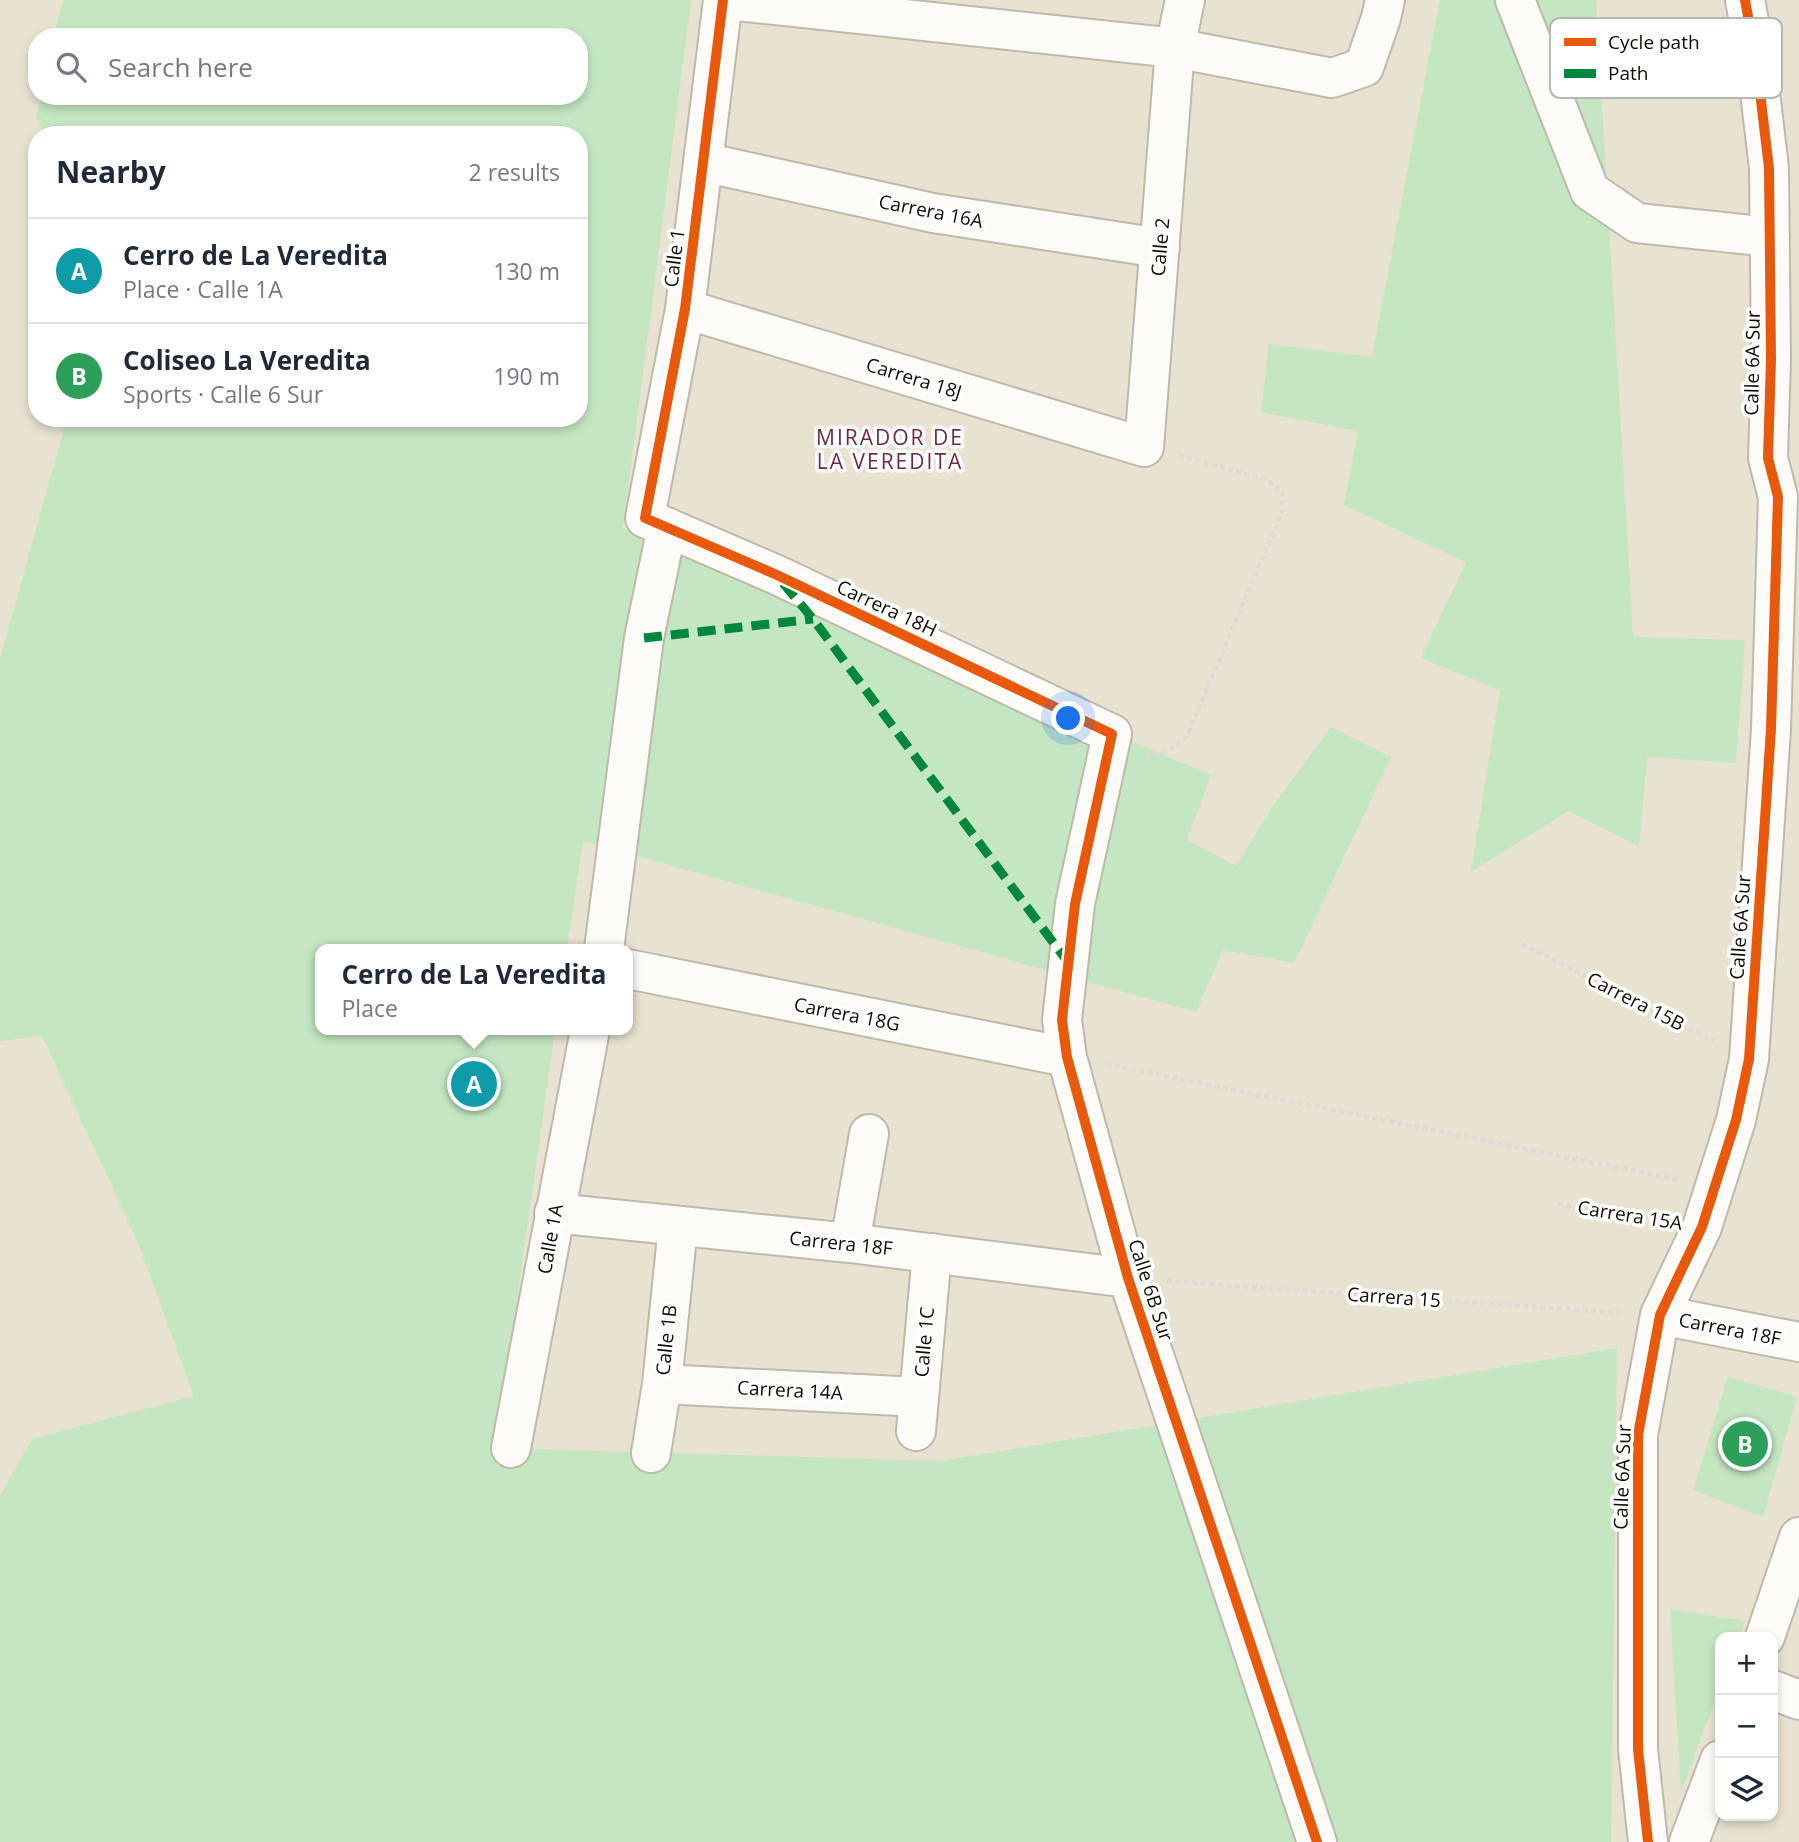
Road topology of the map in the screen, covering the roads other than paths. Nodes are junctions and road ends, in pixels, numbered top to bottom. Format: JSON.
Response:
{"nodes":[{"id":1,"x":725,"y":0,"type":"edge"},
{"id":2,"x":1185,"y":0,"type":"edge"},
{"id":3,"x":1385,"y":0,"type":"edge"},
{"id":4,"x":1515,"y":0,"type":"edge"},
{"id":5,"x":1745,"y":0,"type":"edge"},
{"id":6,"x":1748,"y":18,"type":"edge"},
{"id":7,"x":1175,"y":48,"type":"junction"},
{"id":8,"x":1550,"y":89,"type":"edge"},
{"id":9,"x":1553,"y":98,"type":"edge"},
{"id":10,"x":1761,"y":98,"type":"edge"},
{"id":11,"x":703,"y":162,"type":"junction"},
{"id":12,"x":1770,"y":237,"type":"junction"},
{"id":13,"x":1160,"y":248,"type":"junction"},
{"id":14,"x":685,"y":309,"type":"junction"},
{"id":15,"x":1143,"y":447,"type":"joint"},
{"id":16,"x":1787,"y":489,"type":"edge"},
{"id":17,"x":656,"y":523,"type":"junction"},
{"id":18,"x":1112,"y":734,"type":"joint"},
{"id":19,"x":605,"y":944,"type":"edge"},
{"id":20,"x":633,"y":970,"type":"edge"},
{"id":21,"x":589,"y":1035,"type":"edge"},
{"id":22,"x":1067,"y":1056,"type":"junction"},
{"id":23,"x":869,"y":1134,"type":"dead end"},
{"id":24,"x":554,"y":1213,"type":"junction"},
{"id":25,"x":678,"y":1226,"type":"junction"},
{"id":26,"x":850,"y":1243,"type":"junction"},
{"id":27,"x":932,"y":1253,"type":"junction"},
{"id":28,"x":1128,"y":1278,"type":"junction"},
{"id":29,"x":1660,"y":1315,"type":"junction"},
{"id":30,"x":1799,"y":1342,"type":"edge"},
{"id":31,"x":662,"y":1384,"type":"junction"},
{"id":32,"x":917,"y":1414,"type":"joint"},
{"id":33,"x":512,"y":1448,"type":"dead end"},
{"id":34,"x":651,"y":1452,"type":"dead end"},
{"id":35,"x":1799,"y":1537,"type":"edge"},
{"id":36,"x":1767,"y":1632,"type":"edge"},
{"id":37,"x":1778,"y":1692,"type":"edge"},
{"id":38,"x":1799,"y":1700,"type":"edge"},
{"id":39,"x":1715,"y":1773,"type":"edge"},
{"id":40,"x":1317,"y":1842,"type":"edge"},
{"id":41,"x":1648,"y":1842,"type":"edge"},
{"id":42,"x":1689,"y":1842,"type":"edge"}],
"edges":[{"from":1,"to":7,"type":"street"},
{"from":1,"to":11,"type":"street","name":"Calle 1"},
{"from":2,"to":7,"type":"street","name":"Calle 2"},
{"from":3,"to":7,"type":"street"},
{"from":4,"to":8,"type":"street"},
{"from":5,"to":6,"type":"street","name":"Calle 6A Sur"},
{"from":7,"to":13,"type":"street","name":"Calle 2"},
{"from":9,"to":12,"type":"street"},
{"from":10,"to":12,"type":"street","name":"Calle 6A Sur"},
{"from":11,"to":13,"type":"street","name":"Carrera 16A"},
{"from":11,"to":14,"type":"street","name":"Calle 1"},
{"from":12,"to":16,"type":"street","name":"Calle 6A Sur"},
{"from":13,"to":15,"type":"street","name":"Calle 2"},
{"from":14,"to":15,"type":"street","name":"Carrera 18J"},
{"from":14,"to":17,"type":"street","name":"Calle 1"},
{"from":16,"to":29,"type":"street","name":"Calle 6A Sur"},
{"from":17,"to":18,"type":"street","name":"Carrera 18H"},
{"from":17,"to":19,"type":"street","name":"Calle 1"},
{"from":18,"to":22,"type":"street","name":"Calle 6B Sur"},
{"from":20,"to":22,"type":"street","name":"Carrera 18G"},
{"from":21,"to":24,"type":"street","name":"Calle 1A"},
{"from":22,"to":28,"type":"street","name":"Calle 6B Sur"},
{"from":23,"to":26,"type":"street"},
{"from":24,"to":25,"type":"street","name":"Carrera 18F"},
{"from":24,"to":33,"type":"street","name":"Calle 1A"},
{"from":25,"to":26,"type":"street","name":"Carrera 18F"},
{"from":25,"to":31,"type":"street","name":"Calle 1B"},
{"from":26,"to":27,"type":"street","name":"Carrera 18F"},
{"from":27,"to":28,"type":"street","name":"Carrera 18F"},
{"from":27,"to":32,"type":"street","name":"Calle 1C"},
{"from":28,"to":40,"type":"street","name":"Calle 6B Sur"},
{"from":29,"to":30,"type":"street","name":"Carrera 18F"},
{"from":29,"to":41,"type":"street","name":"Calle 6A Sur"},
{"from":31,"to":32,"type":"street","name":"Carrera 14A"},
{"from":31,"to":34,"type":"street","name":"Calle 1B"},
{"from":35,"to":36,"type":"street"},
{"from":37,"to":38,"type":"street"},
{"from":39,"to":42,"type":"street"}]}
